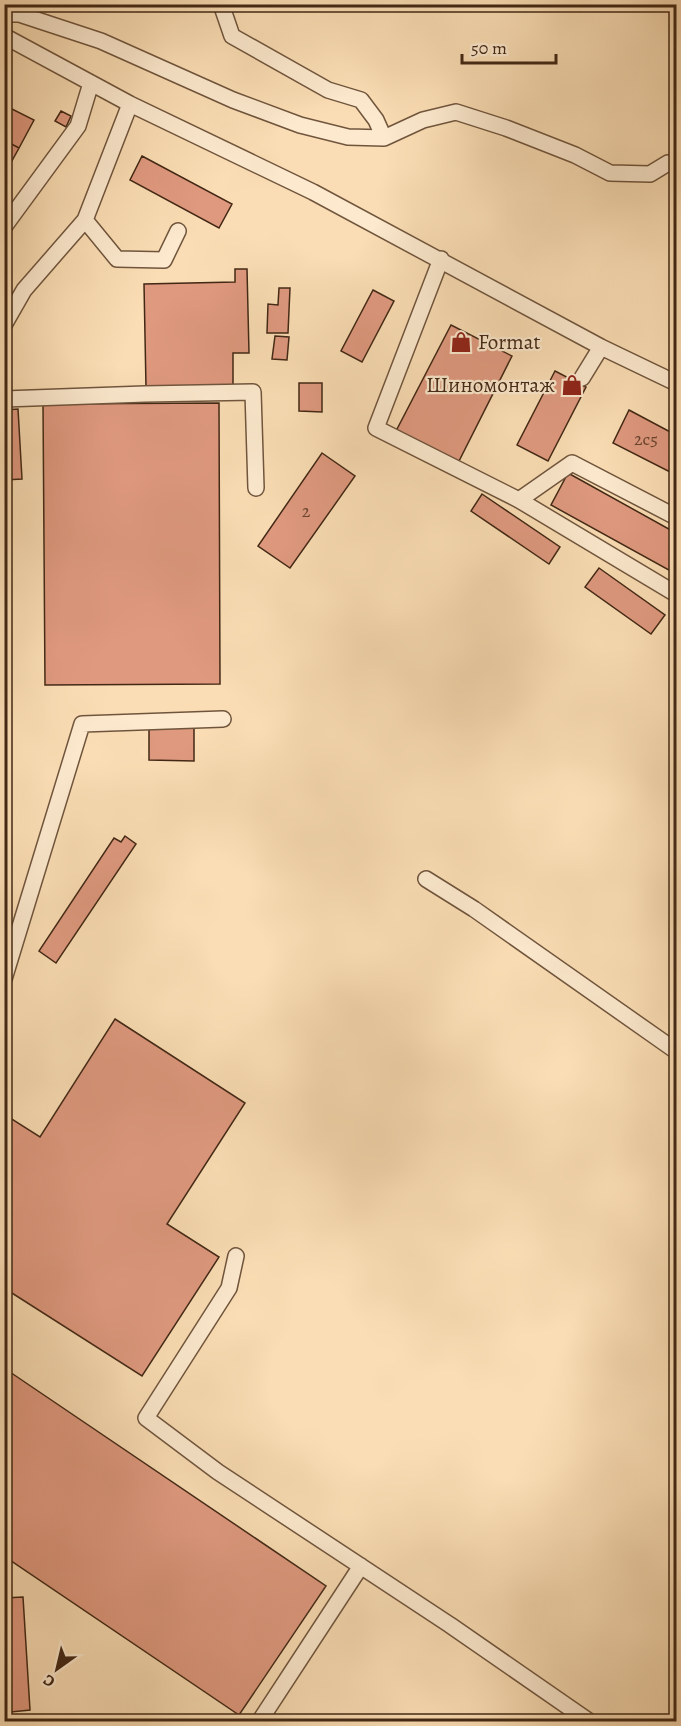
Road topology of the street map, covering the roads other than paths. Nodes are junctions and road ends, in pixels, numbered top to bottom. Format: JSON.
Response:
{"nodes":[{"id":1,"x":221,"y":4,"type":"edge"},
{"id":2,"x":4,"y":14,"type":"edge"},
{"id":3,"x":4,"y":36,"type":"edge"},
{"id":4,"x":91,"y":83,"type":"junction"},
{"id":5,"x":130,"y":104,"type":"junction"},
{"id":6,"x":384,"y":138,"type":"junction"},
{"id":7,"x":668,"y":163,"type":"dead end"},
{"id":8,"x":85,"y":220,"type":"junction"},
{"id":9,"x":4,"y":227,"type":"edge"},
{"id":10,"x":178,"y":231,"type":"dead end"},
{"id":11,"x":441,"y":259,"type":"junction"},
{"id":12,"x":4,"y":326,"type":"edge"},
{"id":13,"x":601,"y":347,"type":"junction"},
{"id":14,"x":582,"y":378,"type":"dead end"},
{"id":15,"x":676,"y":383,"type":"edge"},
{"id":16,"x":4,"y":399,"type":"edge"},
{"id":17,"x":256,"y":489,"type":"dead end"},
{"id":18,"x":519,"y":500,"type":"junction"},
{"id":19,"x":676,"y":517,"type":"edge"},
{"id":20,"x":676,"y":594,"type":"edge"},
{"id":21,"x":223,"y":719,"type":"dead end"},
{"id":22,"x":426,"y":879,"type":"dead end"},
{"id":23,"x":4,"y":979,"type":"edge"},
{"id":24,"x":676,"y":1051,"type":"edge"},
{"id":25,"x":236,"y":1256,"type":"dead end"},
{"id":26,"x":361,"y":1566,"type":"junction"},
{"id":27,"x":259,"y":1722,"type":"edge"},
{"id":28,"x":590,"y":1722,"type":"edge"}],
"edges":[{"from":1,"to":6,"type":"street"},
{"from":2,"to":6,"type":"street"},
{"from":3,"to":4,"type":"street"},
{"from":4,"to":5,"type":"street"},
{"from":4,"to":9,"type":"street"},
{"from":5,"to":8,"type":"street"},
{"from":5,"to":11,"type":"street"},
{"from":6,"to":7,"type":"street"},
{"from":8,"to":10,"type":"street"},
{"from":8,"to":12,"type":"street"},
{"from":11,"to":13,"type":"street"},
{"from":11,"to":18,"type":"street"},
{"from":13,"to":14,"type":"street"},
{"from":13,"to":15,"type":"street"},
{"from":16,"to":17,"type":"street"},
{"from":18,"to":19,"type":"street"},
{"from":18,"to":20,"type":"street"},
{"from":21,"to":23,"type":"street"},
{"from":22,"to":24,"type":"street"},
{"from":25,"to":26,"type":"street"},
{"from":26,"to":27,"type":"street"},
{"from":26,"to":28,"type":"street"}]}
